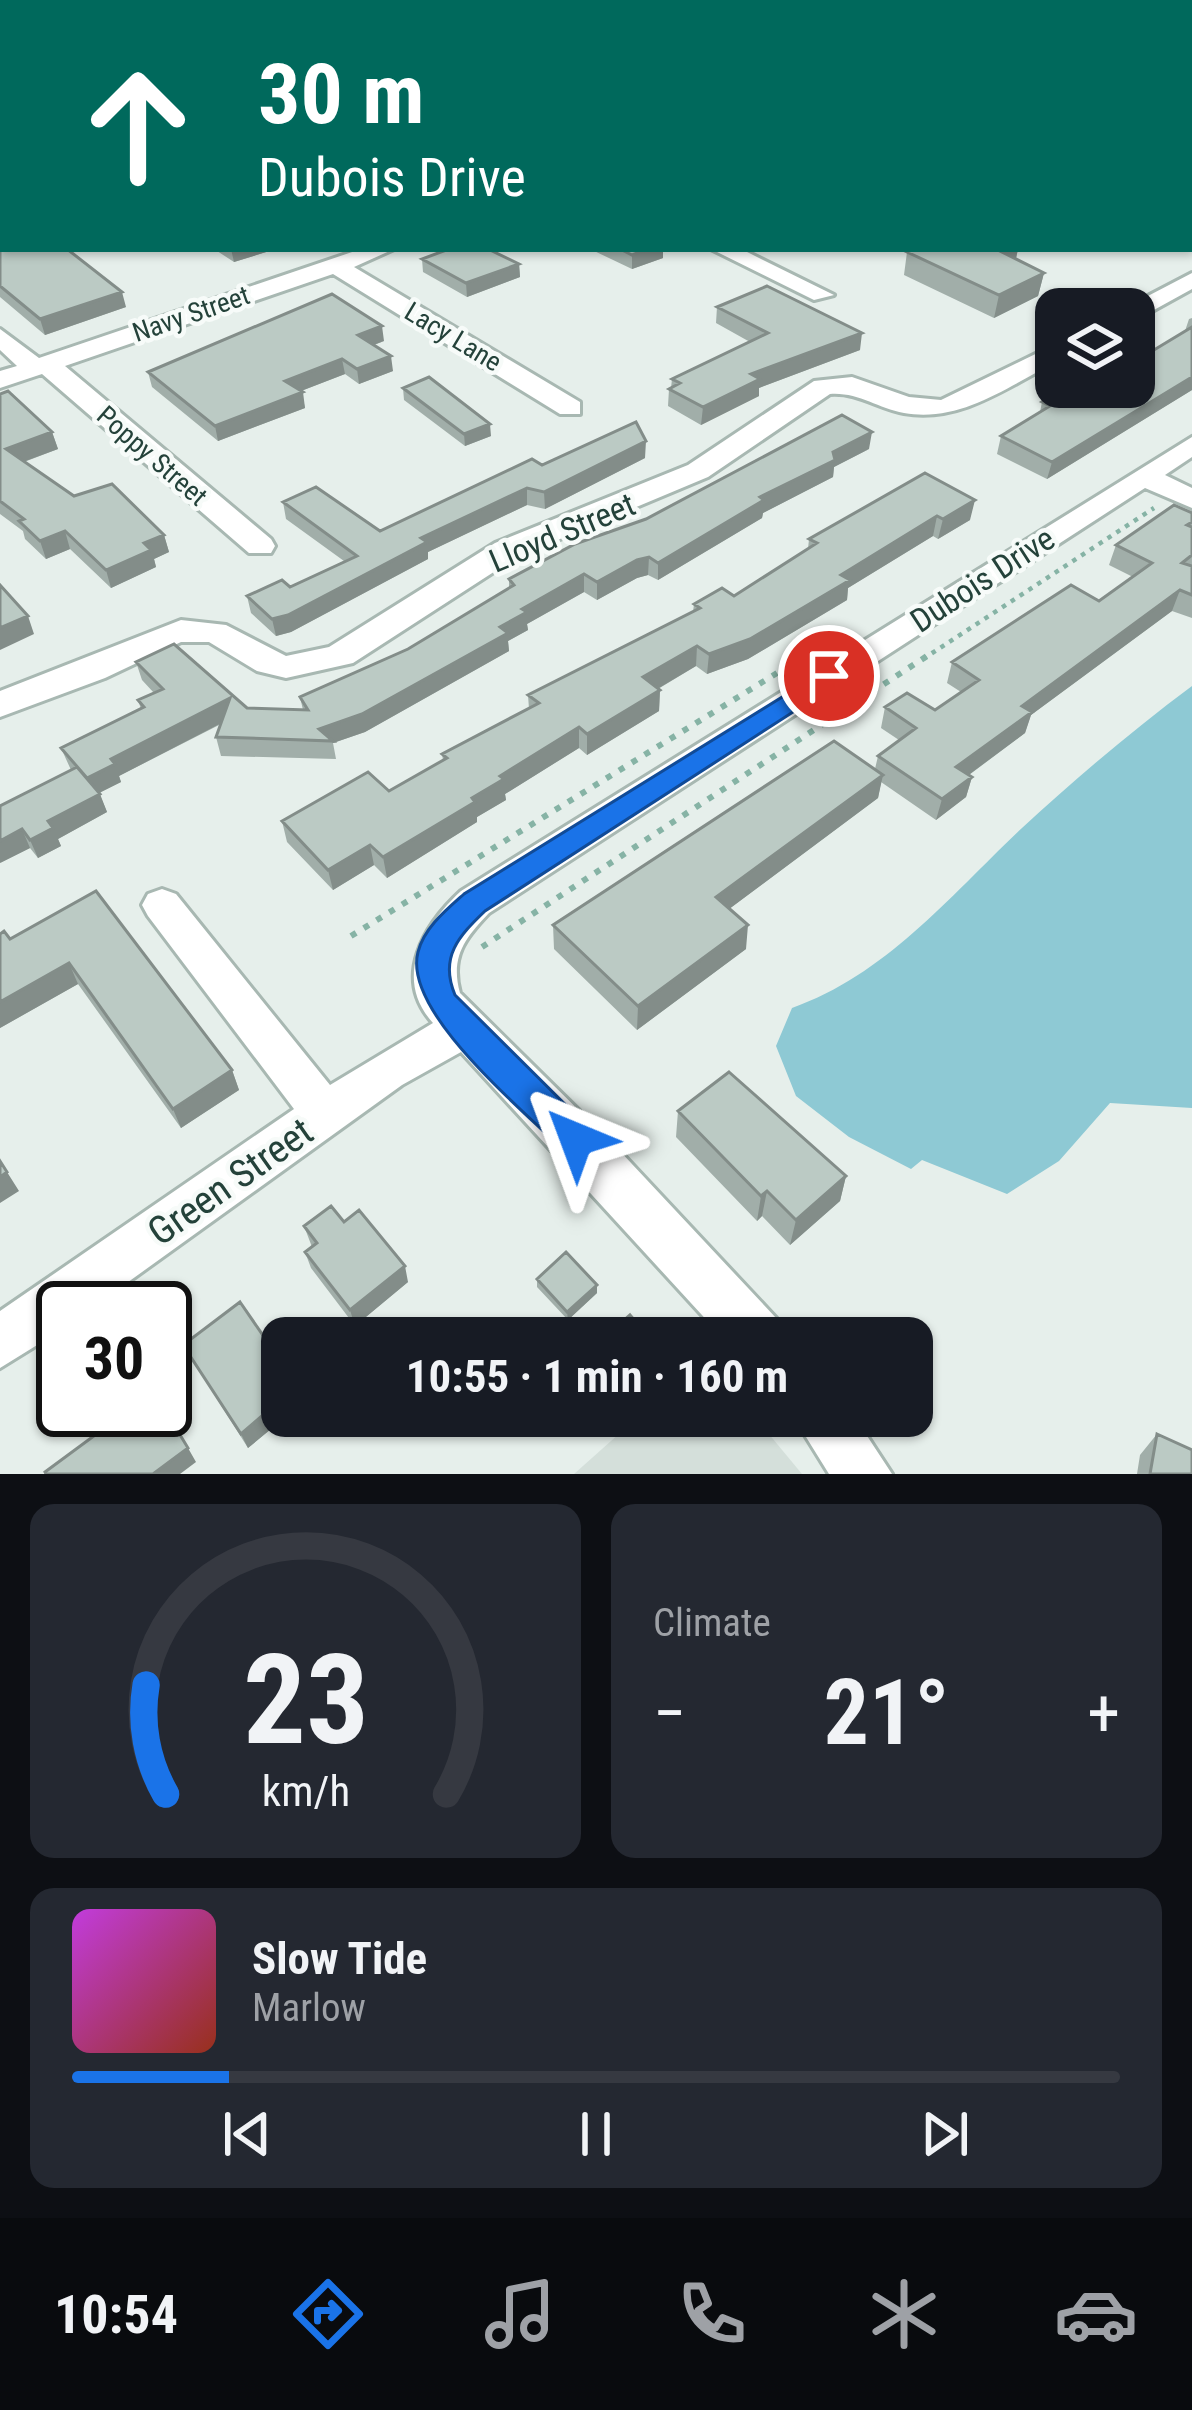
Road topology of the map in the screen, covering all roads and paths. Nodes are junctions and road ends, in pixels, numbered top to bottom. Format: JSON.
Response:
{"nodes":[{"id":1,"x":374,"y":252,"type":"edge"},
{"id":2,"x":729,"y":252,"type":"edge"},
{"id":3,"x":335,"y":265,"type":"junction"},
{"id":4,"x":1192,"y":280,"type":"edge"},
{"id":5,"x":822,"y":295,"type":"dead end"},
{"id":6,"x":1155,"y":299,"type":"edge"},
{"id":7,"x":0,"y":337,"type":"edge"},
{"id":8,"x":1035,"y":363,"type":"edge"},
{"id":9,"x":40,"y":366,"type":"junction"},
{"id":10,"x":0,"y":380,"type":"edge"},
{"id":11,"x":571,"y":408,"type":"dead end"},
{"id":12,"x":1192,"y":445,"type":"edge"},
{"id":13,"x":1144,"y":476,"type":"junction"},
{"id":14,"x":1185,"y":495,"type":"edge"},
{"id":15,"x":260,"y":545,"type":"dead end"},
{"id":16,"x":0,"y":705,"type":"edge"},
{"id":17,"x":162,"y":904,"type":"dead end"},
{"id":18,"x":432,"y":979,"type":"junction"},
{"id":19,"x":464,"y":1028,"type":"junction"},
{"id":20,"x":326,"y":1114,"type":"junction"},
{"id":21,"x":739,"y":1317,"type":"edge"},
{"id":22,"x":0,"y":1342,"type":"edge"}],
"edges":[{"from":1,"to":3,"type":"street","name":"Navy Street"},
{"from":2,"to":5,"type":"street"},
{"from":3,"to":9,"type":"street","name":"Navy Street"},
{"from":3,"to":11,"type":"street","name":"Lacy Lane"},
{"from":4,"to":6,"type":"street"},
{"from":7,"to":9,"type":"street","name":"Poppy Street"},
{"from":8,"to":16,"type":"street","name":"Lloyd Street"},
{"from":9,"to":10,"type":"street","name":"Navy Street"},
{"from":9,"to":15,"type":"street","name":"Poppy Street"},
{"from":12,"to":13,"type":"street","name":"Dubois Drive"},
{"from":13,"to":14,"type":"street"},
{"from":13,"to":18,"type":"street","name":"Dubois Drive"},
{"from":14,"to":18,"type":"path"},
{"from":17,"to":20,"type":"street"},
{"from":18,"to":19,"type":"street"},
{"from":19,"to":20,"type":"street","name":"Green Street"},
{"from":19,"to":21,"type":"street"},
{"from":20,"to":22,"type":"street","name":"Green Street"}]}
